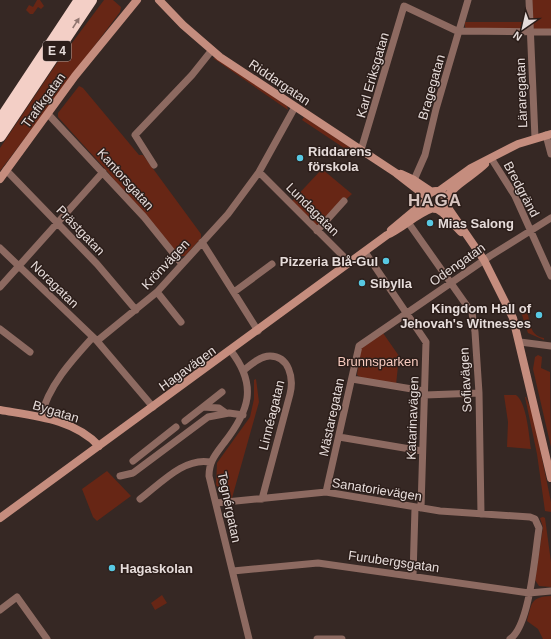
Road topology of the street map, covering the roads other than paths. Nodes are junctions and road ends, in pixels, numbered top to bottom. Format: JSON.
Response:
{"nodes":[{"id":1,"x":80,"y":0,"type":"edge"},
{"id":2,"x":91,"y":0,"type":"edge"},
{"id":3,"x":127,"y":0,"type":"edge"},
{"id":4,"x":137,"y":0,"type":"edge"},
{"id":5,"x":159,"y":0,"type":"edge"},
{"id":6,"x":468,"y":0,"type":"edge"},
{"id":7,"x":529,"y":0,"type":"edge"},
{"id":8,"x":122,"y":19,"type":"junction"},
{"id":9,"x":459,"y":31,"type":"junction"},
{"id":10,"x":551,"y":32,"type":"edge"},
{"id":11,"x":530,"y":33,"type":"junction"},
{"id":12,"x":212,"y":50,"type":"junction"},
{"id":13,"x":294,"y":107,"type":"junction"},
{"id":14,"x":48,"y":114,"type":"junction"},
{"id":15,"x":0,"y":121,"type":"edge"},
{"id":16,"x":548,"y":135,"type":"edge"},
{"id":17,"x":0,"y":136,"type":"edge"},
{"id":18,"x":535,"y":138,"type":"junction"},
{"id":19,"x":361,"y":150,"type":"junction"},
{"id":20,"x":551,"y":154,"type":"edge"},
{"id":21,"x":491,"y":158,"type":"junction"},
{"id":22,"x":154,"y":165,"type":"dead end"},
{"id":23,"x":6,"y":170,"type":"junction"},
{"id":24,"x":103,"y":172,"type":"junction"},
{"id":25,"x":259,"y":172,"type":"junction"},
{"id":26,"x":396,"y":173,"type":"junction"},
{"id":27,"x":0,"y":179,"type":"edge"},
{"id":28,"x":414,"y":180,"type":"junction"},
{"id":29,"x":431,"y":195,"type":"junction"},
{"id":30,"x":344,"y":200,"type":"dead end"},
{"id":31,"x":444,"y":201,"type":"junction"},
{"id":32,"x":435,"y":208,"type":"junction"},
{"id":33,"x":551,"y":218,"type":"edge"},
{"id":34,"x":406,"y":220,"type":"junction"},
{"id":35,"x":57,"y":223,"type":"junction"},
{"id":36,"x":317,"y":231,"type":"junction"},
{"id":37,"x":530,"y":231,"type":"junction"},
{"id":38,"x":202,"y":242,"type":"junction"},
{"id":39,"x":472,"y":242,"type":"junction"},
{"id":40,"x":0,"y":248,"type":"edge"},
{"id":41,"x":365,"y":252,"type":"junction"},
{"id":42,"x":484,"y":260,"type":"junction"},
{"id":43,"x":350,"y":263,"type":"junction"},
{"id":44,"x":182,"y":264,"type":"junction"},
{"id":45,"x":272,"y":264,"type":"dead end"},
{"id":46,"x":18,"y":265,"type":"junction"},
{"id":47,"x":550,"y":276,"type":"edge"},
{"id":48,"x":451,"y":283,"type":"junction"},
{"id":49,"x":0,"y":287,"type":"edge"},
{"id":50,"x":157,"y":292,"type":"junction"},
{"id":51,"x":234,"y":292,"type":"junction"},
{"id":52,"x":136,"y":310,"type":"junction"},
{"id":53,"x":407,"y":313,"type":"junction"},
{"id":54,"x":181,"y":322,"type":"dead end"},
{"id":55,"x":0,"y":329,"type":"edge"},
{"id":56,"x":258,"y":330,"type":"junction"},
{"id":57,"x":95,"y":339,"type":"junction"},
{"id":58,"x":520,"y":342,"type":"junction"},
{"id":59,"x":359,"y":346,"type":"joint"},
{"id":60,"x":551,"y":346,"type":"edge"},
{"id":61,"x":231,"y":351,"type":"junction"},
{"id":62,"x":30,"y":352,"type":"dead end"},
{"id":63,"x":243,"y":371,"type":"junction"},
{"id":64,"x":352,"y":379,"type":"junction"},
{"id":65,"x":222,"y":392,"type":"dead end"},
{"id":66,"x":425,"y":393,"type":"junction"},
{"id":67,"x":479,"y":393,"type":"junction"},
{"id":68,"x":153,"y":407,"type":"junction"},
{"id":69,"x":203,"y":407,"type":"junction"},
{"id":70,"x":0,"y":410,"type":"edge"},
{"id":71,"x":226,"y":413,"type":"junction"},
{"id":72,"x":244,"y":415,"type":"junction"},
{"id":73,"x":41,"y":417,"type":"junction"},
{"id":74,"x":185,"y":421,"type":"dead end"},
{"id":75,"x":176,"y":427,"type":"dead end"},
{"id":76,"x":339,"y":437,"type":"junction"},
{"id":77,"x":99,"y":446,"type":"junction"},
{"id":78,"x":422,"y":451,"type":"junction"},
{"id":79,"x":132,"y":461,"type":"dead end"},
{"id":80,"x":210,"y":462,"type":"junction"},
{"id":81,"x":120,"y":476,"type":"dead end"},
{"id":82,"x":551,"y":478,"type":"edge"},
{"id":83,"x":326,"y":492,"type":"junction"},
{"id":84,"x":140,"y":499,"type":"dead end"},
{"id":85,"x":262,"y":499,"type":"junction"},
{"id":86,"x":216,"y":503,"type":"junction"},
{"id":87,"x":418,"y":508,"type":"junction"},
{"id":88,"x":481,"y":514,"type":"junction"},
{"id":89,"x":0,"y":518,"type":"edge"},
{"id":90,"x":233,"y":571,"type":"junction"},
{"id":91,"x":412,"y":576,"type":"junction"},
{"id":92,"x":551,"y":591,"type":"edge"},
{"id":93,"x":529,"y":593,"type":"junction"},
{"id":94,"x":0,"y":610,"type":"edge"},
{"id":95,"x":250,"y":637,"type":"edge"},
{"id":96,"x":47,"y":639,"type":"edge"},
{"id":97,"x":318,"y":639,"type":"edge"},
{"id":98,"x":342,"y":639,"type":"edge"},
{"id":99,"x":510,"y":639,"type":"edge"}],
"edges":[{"from":1,"to":15,"type":"highway","number":"E 4"},
{"from":17,"to":2,"type":"highway","number":"E 4","one_way":true},
{"from":3,"to":8,"type":"street","name":"Trafikgatan"},
{"from":4,"to":8,"type":"street","name":"Trafikgatan"},
{"from":5,"to":12,"type":"street","name":"Riddargatan"},
{"from":6,"to":9,"type":"street","name":"Bragegatan"},
{"from":7,"to":11,"type":"street","name":"Läraregatan"},
{"from":8,"to":14,"type":"street","name":"Trafikgatan"},
{"from":9,"to":11,"type":"street"},
{"from":9,"to":19,"type":"street","name":"Karl Eriksgatan"},
{"from":9,"to":28,"type":"street","name":"Bragegatan"},
{"from":10,"to":11,"type":"street"},
{"from":11,"to":18,"type":"street","name":"Läraregatan"},
{"from":12,"to":13,"type":"street","name":"Riddargatan"},
{"from":12,"to":22,"type":"street"},
{"from":13,"to":19,"type":"street","name":"Riddargatan"},
{"from":13,"to":25,"type":"street","name":"Krönvägen"},
{"from":14,"to":23,"type":"street","name":"Trafikgatan"},
{"from":14,"to":24,"type":"street","name":"Kantorsgatan"},
{"from":16,"to":18,"type":"street","name":"Hagavägen"},
{"from":16,"to":20,"type":"street"},
{"from":18,"to":21,"type":"street","name":"Hagavägen"},
{"from":19,"to":26,"type":"street","name":"Riddargatan"},
{"from":21,"to":29,"type":"street","name":"Hagavägen"},
{"from":21,"to":31,"type":"street","name":"Hagavägen"},
{"from":21,"to":37,"type":"street","name":"Bredgränd"},
{"from":23,"to":27,"type":"street","name":"Trafikgatan"},
{"from":23,"to":35,"type":"street","name":"Prästgatan"},
{"from":24,"to":35,"type":"street"},
{"from":24,"to":44,"type":"street","name":"Kantorsgatan"},
{"from":25,"to":36,"type":"street","name":"Lundagatan"},
{"from":25,"to":38,"type":"street","name":"Krönvägen"},
{"from":26,"to":28,"type":"street","name":"Riddargatan"},
{"from":26,"to":29,"type":"street","name":"Riddargatan"},
{"from":28,"to":29,"type":"street","name":"Riddargatan"},
{"from":29,"to":31,"type":"street"},
{"from":29,"to":32,"type":"street"},
{"from":29,"to":34,"type":"street","name":"Hagavägen"},
{"from":30,"to":36,"type":"street"},
{"from":31,"to":32,"type":"street"},
{"from":31,"to":39,"type":"street"},
{"from":32,"to":34,"type":"street","name":"Hagavägen"},
{"from":32,"to":39,"type":"street"},
{"from":33,"to":37,"type":"street","name":"Odengatan"},
{"from":34,"to":41,"type":"street","name":"Hagavägen"},
{"from":34,"to":48,"type":"street","name":"Sofiavägen"},
{"from":35,"to":46,"type":"street"},
{"from":35,"to":52,"type":"street","name":"Prästgatan"},
{"from":36,"to":43,"type":"street","name":"Lundagatan"},
{"from":37,"to":42,"type":"street","name":"Odengatan"},
{"from":37,"to":47,"type":"street","name":"Bredgränd"},
{"from":38,"to":44,"type":"street","name":"Krönvägen"},
{"from":38,"to":51,"type":"street"},
{"from":39,"to":42,"type":"street"},
{"from":40,"to":46,"type":"street","name":"Noragatan"},
{"from":41,"to":43,"type":"street","name":"Hagavägen"},
{"from":41,"to":53,"type":"street","name":"Katarinavägen"},
{"from":42,"to":48,"type":"street","name":"Odengatan"},
{"from":42,"to":58,"type":"street"},
{"from":43,"to":56,"type":"street","name":"Hagavägen"},
{"from":44,"to":50,"type":"street","name":"Krönvägen"},
{"from":45,"to":51,"type":"street"},
{"from":46,"to":49,"type":"street"},
{"from":46,"to":57,"type":"street","name":"Noragatan"},
{"from":48,"to":53,"type":"street","name":"Odengatan"},
{"from":48,"to":67,"type":"street","name":"Sofiavägen"},
{"from":50,"to":52,"type":"street","name":"Krönvägen"},
{"from":50,"to":54,"type":"street"},
{"from":51,"to":56,"type":"street"},
{"from":52,"to":57,"type":"street","name":"Krönvägen"},
{"from":53,"to":59,"type":"street","name":"Odengatan"},
{"from":53,"to":66,"type":"street","name":"Katarinavägen"},
{"from":55,"to":62,"type":"street"},
{"from":56,"to":61,"type":"street","name":"Hagavägen"},
{"from":57,"to":68,"type":"street","name":"Noragatan"},
{"from":57,"to":73,"type":"street","name":"Krönvägen"},
{"from":58,"to":60,"type":"street"},
{"from":58,"to":82,"type":"street"},
{"from":59,"to":64,"type":"street","name":"Mästaregatan"},
{"from":61,"to":63,"type":"street","name":"Tegnérgatan"},
{"from":61,"to":68,"type":"street","name":"Hagavägen"},
{"from":63,"to":72,"type":"street","name":"Tegnérgatan"},
{"from":63,"to":85,"type":"street","name":"Linnéagatan"},
{"from":64,"to":66,"type":"street"},
{"from":64,"to":76,"type":"street","name":"Mästaregatan"},
{"from":65,"to":69,"type":"street"},
{"from":66,"to":67,"type":"street"},
{"from":66,"to":78,"type":"street","name":"Katarinavägen"},
{"from":67,"to":88,"type":"street","name":"Sofiavägen"},
{"from":68,"to":77,"type":"street","name":"Hagavägen"},
{"from":69,"to":71,"type":"street"},
{"from":69,"to":74,"type":"street"},
{"from":70,"to":73,"type":"street","name":"Bygatan"},
{"from":71,"to":72,"type":"street"},
{"from":71,"to":81,"type":"street"},
{"from":72,"to":80,"type":"street","name":"Tegnérgatan"},
{"from":73,"to":77,"type":"street","name":"Bygatan"},
{"from":75,"to":79,"type":"street"},
{"from":76,"to":78,"type":"street"},
{"from":76,"to":83,"type":"street","name":"Mästaregatan"},
{"from":77,"to":89,"type":"street","name":"Hagavägen"},
{"from":78,"to":87,"type":"street","name":"Katarinavägen"},
{"from":80,"to":84,"type":"street"},
{"from":80,"to":86,"type":"street","name":"Tegnérgatan"},
{"from":83,"to":85,"type":"street","name":"Sanatorievägen"},
{"from":83,"to":87,"type":"street","name":"Sanatorievägen"},
{"from":85,"to":86,"type":"street","name":"Sanatorievägen"},
{"from":86,"to":90,"type":"street","name":"Tegnérgatan"},
{"from":87,"to":88,"type":"street","name":"Sanatorievägen"},
{"from":87,"to":91,"type":"street","name":"Katarinavägen"},
{"from":88,"to":93,"type":"street","name":"Sanatorievägen"},
{"from":90,"to":91,"type":"street","name":"Furubergsgatan"},
{"from":90,"to":95,"type":"street","name":"Tegnérgatan"},
{"from":91,"to":93,"type":"street","name":"Furubergsgatan"},
{"from":92,"to":93,"type":"street","name":"Furubergsgatan"},
{"from":93,"to":99,"type":"street"},
{"from":94,"to":96,"type":"street"},
{"from":97,"to":98,"type":"street"}]}
